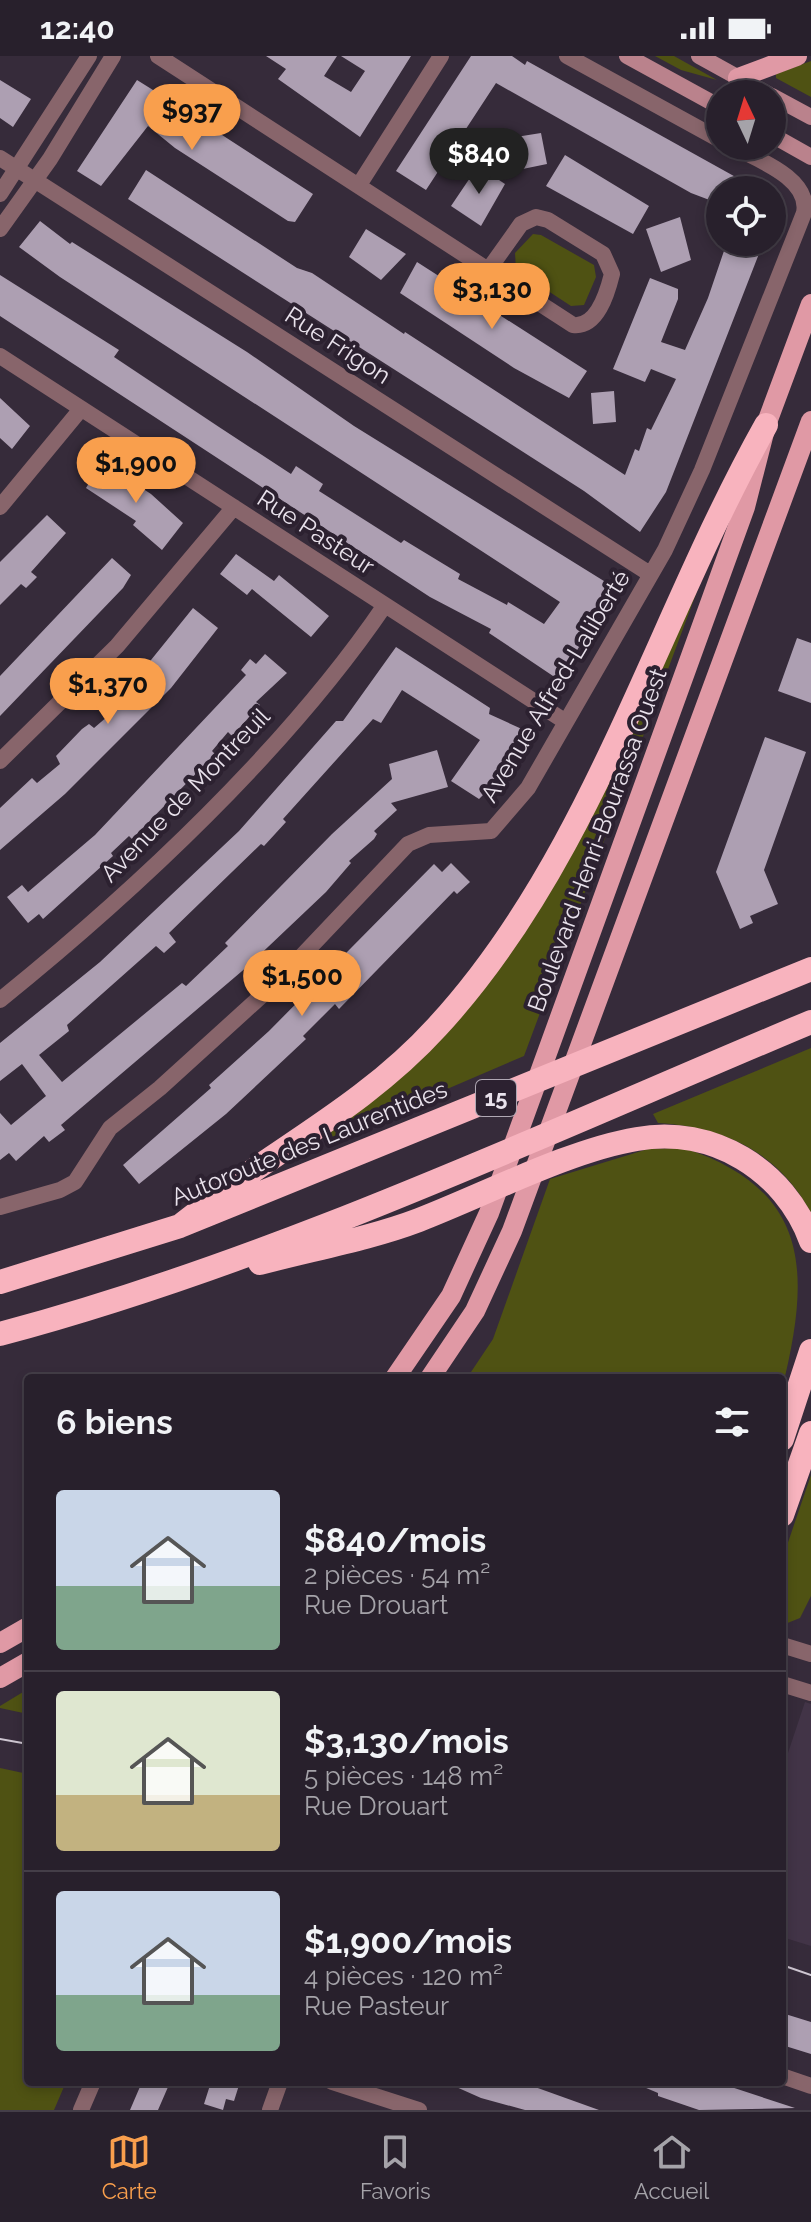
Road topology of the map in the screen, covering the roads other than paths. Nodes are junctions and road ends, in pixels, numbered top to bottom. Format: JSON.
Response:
{"nodes":[{"id":1,"x":89,"y":56,"type":"edge"},
{"id":2,"x":113,"y":56,"type":"edge"},
{"id":3,"x":158,"y":56,"type":"edge"},
{"id":4,"x":441,"y":56,"type":"edge"},
{"id":5,"x":567,"y":56,"type":"edge"},
{"id":6,"x":627,"y":56,"type":"edge"},
{"id":7,"x":699,"y":56,"type":"edge"},
{"id":8,"x":797,"y":56,"type":"edge"},
{"id":9,"x":738,"y":78,"type":"junction"},
{"id":10,"x":742,"y":80,"type":"edge"},
{"id":11,"x":706,"y":99,"type":"edge"},
{"id":12,"x":786,"y":104,"type":"edge"},
{"id":13,"x":811,"y":117,"type":"edge"},
{"id":14,"x":706,"y":132,"type":"edge"},
{"id":15,"x":786,"y":143,"type":"edge"},
{"id":16,"x":811,"y":157,"type":"edge"},
{"id":17,"x":0,"y":158,"type":"edge"},
{"id":18,"x":756,"y":160,"type":"edge"},
{"id":19,"x":18,"y":169,"type":"junction"},
{"id":20,"x":35,"y":180,"type":"junction"},
{"id":21,"x":359,"y":185,"type":"junction"},
{"id":22,"x":0,"y":194,"type":"edge"},
{"id":23,"x":0,"y":229,"type":"edge"},
{"id":24,"x":489,"y":269,"type":"junction"},
{"id":25,"x":811,"y":304,"type":"edge"},
{"id":26,"x":0,"y":356,"type":"edge"},
{"id":27,"x":81,"y":409,"type":"junction"},
{"id":28,"x":811,"y":421,"type":"edge"},
{"id":29,"x":766,"y":425,"type":"junction"},
{"id":30,"x":0,"y":507,"type":"edge"},
{"id":31,"x":234,"y":507,"type":"junction"},
{"id":32,"x":650,"y":574,"type":"junction"},
{"id":33,"x":385,"y":605,"type":"junction"},
{"id":34,"x":566,"y":722,"type":"junction"},
{"id":35,"x":0,"y":761,"type":"edge"},
{"id":36,"x":811,"y":969,"type":"edge"},
{"id":37,"x":0,"y":1000,"type":"edge"},
{"id":38,"x":811,"y":1022,"type":"edge"},
{"id":39,"x":0,"y":1207,"type":"edge"},
{"id":40,"x":180,"y":1226,"type":"junction"},
{"id":41,"x":811,"y":1241,"type":"edge"},
{"id":42,"x":0,"y":1282,"type":"edge"},
{"id":43,"x":107,"y":1303,"type":"junction"},
{"id":44,"x":0,"y":1334,"type":"edge"},
{"id":45,"x":811,"y":1351,"type":"edge"},
{"id":46,"x":398,"y":1374,"type":"edge"},
{"id":47,"x":433,"y":1374,"type":"edge"},
{"id":48,"x":786,"y":1427,"type":"edge"},
{"id":49,"x":811,"y":1433,"type":"edge"},
{"id":50,"x":786,"y":1504,"type":"edge"},
{"id":51,"x":24,"y":1629,"type":"edge"},
{"id":52,"x":0,"y":1643,"type":"edge"},
{"id":53,"x":786,"y":1646,"type":"edge"},
{"id":54,"x":810,"y":1649,"type":"edge"},
{"id":55,"x":24,"y":1664,"type":"edge"},
{"id":56,"x":0,"y":1678,"type":"edge"},
{"id":57,"x":786,"y":1685,"type":"edge"},
{"id":58,"x":811,"y":1693,"type":"edge"},
{"id":59,"x":786,"y":2077,"type":"edge"},
{"id":60,"x":91,"y":2086,"type":"edge"},
{"id":61,"x":279,"y":2086,"type":"edge"},
{"id":62,"x":344,"y":2086,"type":"edge"},
{"id":63,"x":811,"y":2086,"type":"edge"},
{"id":64,"x":81,"y":2110,"type":"edge"},
{"id":65,"x":270,"y":2110,"type":"edge"},
{"id":66,"x":419,"y":2110,"type":"edge"}],
"edges":[{"from":1,"to":19,"type":"street"},
{"from":2,"to":20,"type":"street"},
{"from":3,"to":21,"type":"street"},
{"from":4,"to":21,"type":"street"},
{"from":5,"to":14,"type":"street"},
{"from":6,"to":11,"type":"main road"},
{"from":7,"to":9,"type":"main road"},
{"from":8,"to":9,"type":"main road"},
{"from":9,"to":10,"type":"main road"},
{"from":12,"to":13,"type":"main road"},
{"from":15,"to":16,"type":"main road"},
{"from":17,"to":19,"type":"street","name":"Rue Frigon"},
{"from":18,"to":32,"type":"street","name":"Avenue Alfred-Laliberté"},
{"from":19,"to":20,"type":"street","name":"Rue Frigon"},
{"from":19,"to":22,"type":"street"},
{"from":20,"to":23,"type":"street"},
{"from":20,"to":32,"type":"street","name":"Rue Frigon"},
{"from":21,"to":24,"type":"street"},
{"from":24,"to":24,"type":"street"},
{"from":25,"to":29,"type":"main road","name":"Boulevard Henri-Bourassa Ouest"},
{"from":26,"to":27,"type":"street","name":"Rue Pasteur"},
{"from":27,"to":30,"type":"street"},
{"from":27,"to":31,"type":"street","name":"Rue Pasteur"},
{"from":28,"to":47,"type":"main road"},
{"from":29,"to":40,"type":"highway"},
{"from":29,"to":46,"type":"main road","name":"Boulevard Henri-Bourassa Ouest"},
{"from":31,"to":33,"type":"street","name":"Rue Pasteur"},
{"from":31,"to":35,"type":"street"},
{"from":32,"to":34,"type":"street","name":"Avenue Alfred-Laliberté"},
{"from":33,"to":34,"type":"street","name":"Rue Pasteur"},
{"from":33,"to":37,"type":"street","name":"Avenue de Montreuil"},
{"from":34,"to":39,"type":"street","name":"Avenue Alfred-Laliberté"},
{"from":36,"to":40,"type":"highway","name":"Autoroute des Laurentides","number":"15"},
{"from":38,"to":43,"type":"highway","number":"15"},
{"from":40,"to":42,"type":"highway","name":"Autoroute des Laurentides","number":"15"},
{"from":41,"to":43,"type":"highway"},
{"from":43,"to":44,"type":"highway","number":"15"},
{"from":45,"to":48,"type":"highway"},
{"from":49,"to":50,"type":"highway"},
{"from":51,"to":52,"type":"main road"},
{"from":53,"to":54,"type":"street"},
{"from":55,"to":56,"type":"main road"},
{"from":57,"to":58,"type":"street"},
{"from":59,"to":63,"type":"street"},
{"from":60,"to":64,"type":"street"},
{"from":61,"to":65,"type":"street"},
{"from":62,"to":66,"type":"street"}]}
